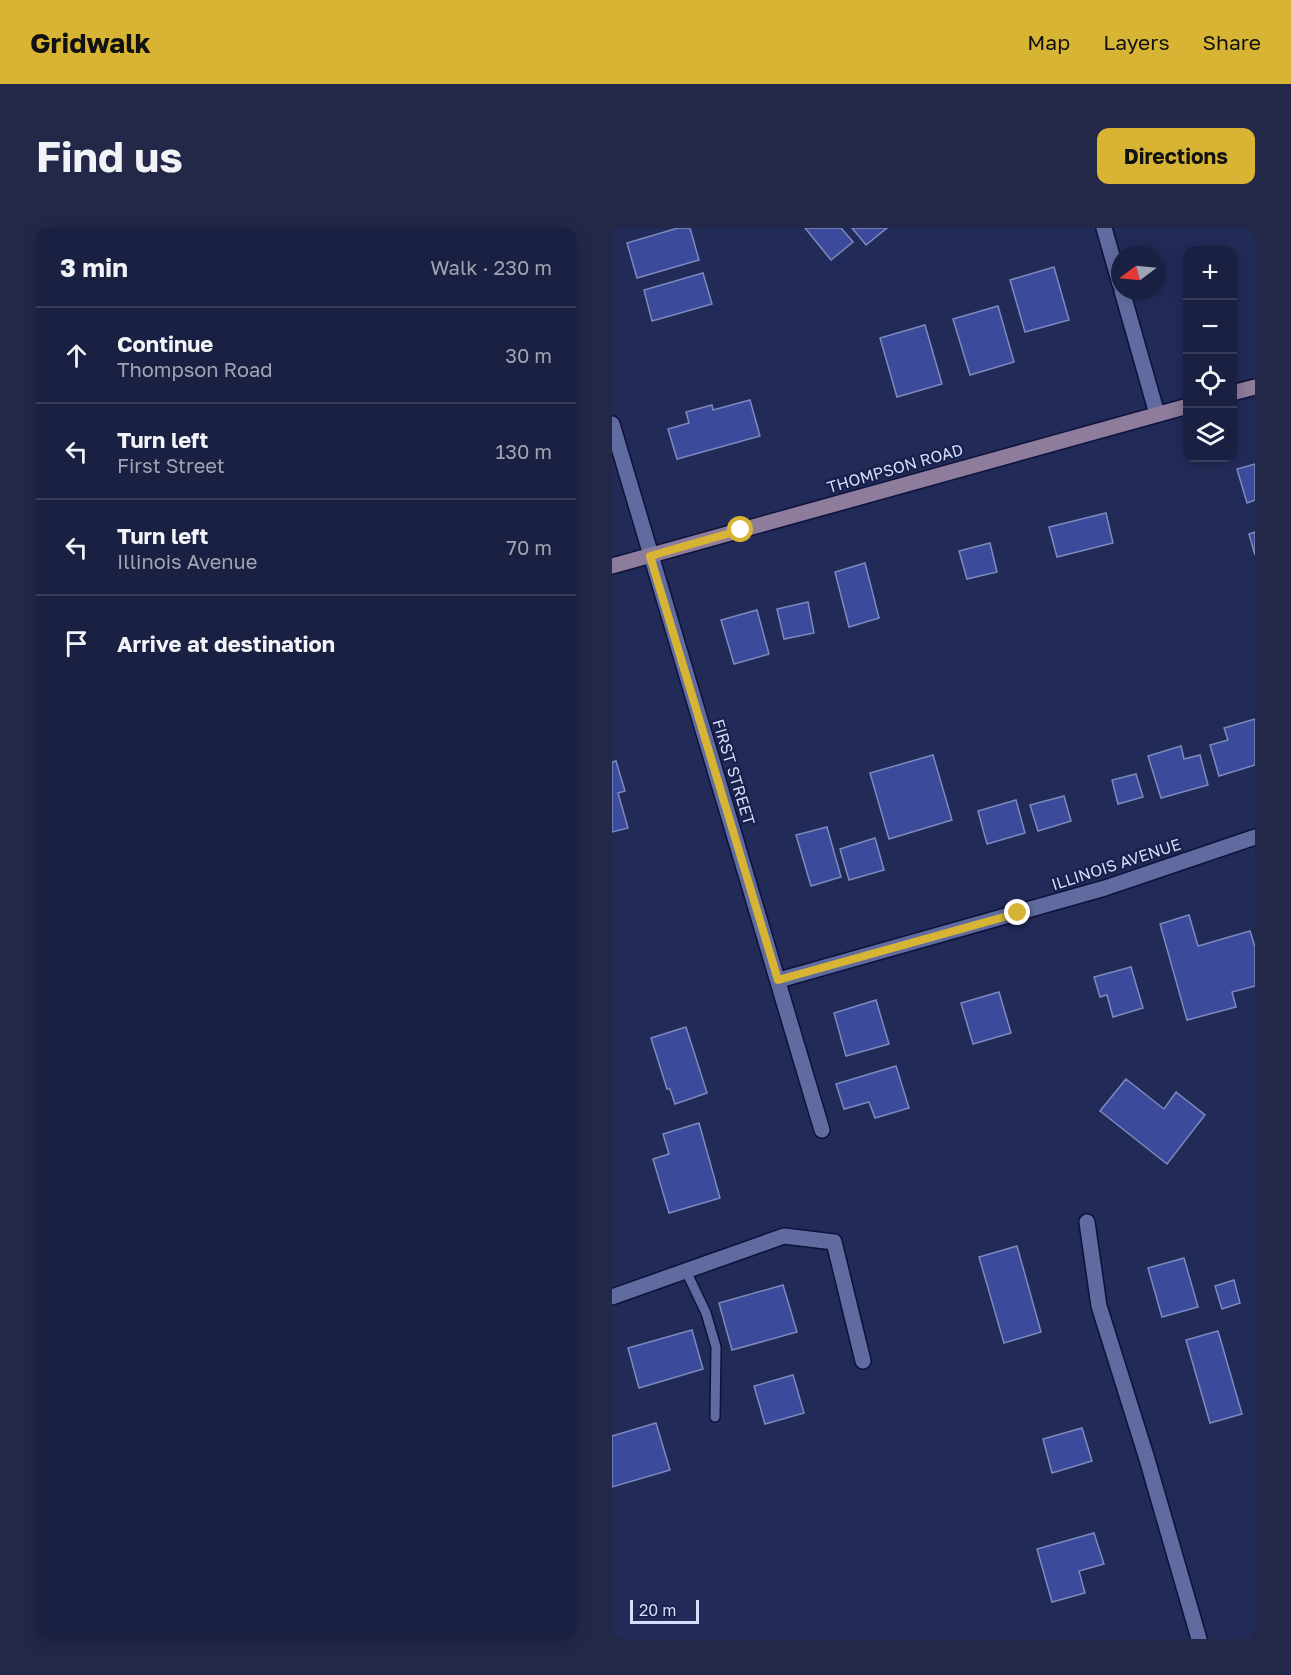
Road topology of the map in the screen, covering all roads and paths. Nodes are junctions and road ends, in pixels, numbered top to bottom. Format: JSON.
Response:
{"nodes":[{"id":1,"x":1104,"y":228,"type":"edge"},
{"id":2,"x":1111,"y":252,"type":"edge"},
{"id":3,"x":1125,"y":300,"type":"edge"},
{"id":4,"x":1255,"y":387,"type":"edge"},
{"id":5,"x":1237,"y":392,"type":"edge"},
{"id":6,"x":1183,"y":406,"type":"edge"},
{"id":7,"x":1157,"y":414,"type":"junction"},
{"id":8,"x":612,"y":424,"type":"edge"},
{"id":9,"x":650,"y":556,"type":"junction"},
{"id":10,"x":612,"y":566,"type":"edge"},
{"id":11,"x":1255,"y":837,"type":"edge"},
{"id":12,"x":778,"y":980,"type":"junction"},
{"id":13,"x":822,"y":1130,"type":"dead end"},
{"id":14,"x":1087,"y":1222,"type":"dead end"},
{"id":15,"x":686,"y":1271,"type":"junction"},
{"id":16,"x":612,"y":1297,"type":"edge"},
{"id":17,"x":863,"y":1361,"type":"dead end"},
{"id":18,"x":715,"y":1417,"type":"dead end"},
{"id":19,"x":1198,"y":1639,"type":"edge"}],
"edges":[{"from":1,"to":2,"type":"street"},
{"from":3,"to":7,"type":"street"},
{"from":4,"to":5,"type":"street"},
{"from":6,"to":7,"type":"street","name":"THOMPSON ROAD"},
{"from":7,"to":9,"type":"street","name":"THOMPSON ROAD"},
{"from":8,"to":9,"type":"street","name":"FIRST STREET"},
{"from":9,"to":10,"type":"street","name":"THOMPSON ROAD"},
{"from":9,"to":12,"type":"street","name":"FIRST STREET"},
{"from":11,"to":12,"type":"street","name":"ILLINOIS AVENUE"},
{"from":12,"to":13,"type":"street","name":"FIRST STREET"},
{"from":14,"to":19,"type":"street"},
{"from":15,"to":16,"type":"street"},
{"from":15,"to":17,"type":"street"},
{"from":15,"to":18,"type":"lane"}]}
